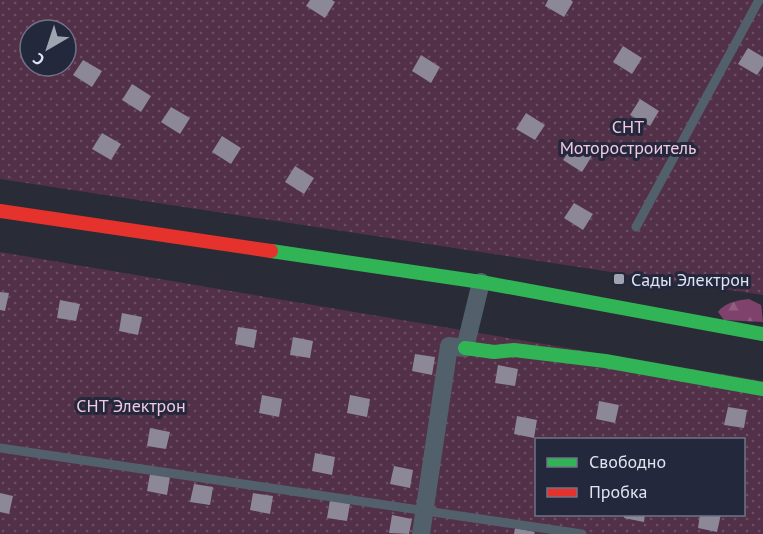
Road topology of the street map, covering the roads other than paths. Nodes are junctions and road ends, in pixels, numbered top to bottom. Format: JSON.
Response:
{"nodes":[{"id":1,"x":759,"y":0,"type":"edge"},
{"id":2,"x":0,"y":211,"type":"edge"},
{"id":3,"x":636,"y":227,"type":"dead end"},
{"id":4,"x":481,"y":282,"type":"junction"},
{"id":5,"x":763,"y":334,"type":"edge"},
{"id":6,"x":465,"y":348,"type":"junction"},
{"id":7,"x":763,"y":389,"type":"edge"},
{"id":8,"x":0,"y":448,"type":"edge"},
{"id":9,"x":425,"y":511,"type":"junction"},
{"id":10,"x":421,"y":534,"type":"edge"},
{"id":11,"x":582,"y":534,"type":"edge"}],
"edges":[{"from":1,"to":3,"type":"lane"},
{"from":2,"to":4,"type":"street"},
{"from":4,"to":5,"type":"street"},
{"from":4,"to":6,"type":"street"},
{"from":6,"to":7,"type":"street"},
{"from":6,"to":9,"type":"street"},
{"from":8,"to":9,"type":"lane"},
{"from":9,"to":10,"type":"street"},
{"from":9,"to":11,"type":"lane"}]}
